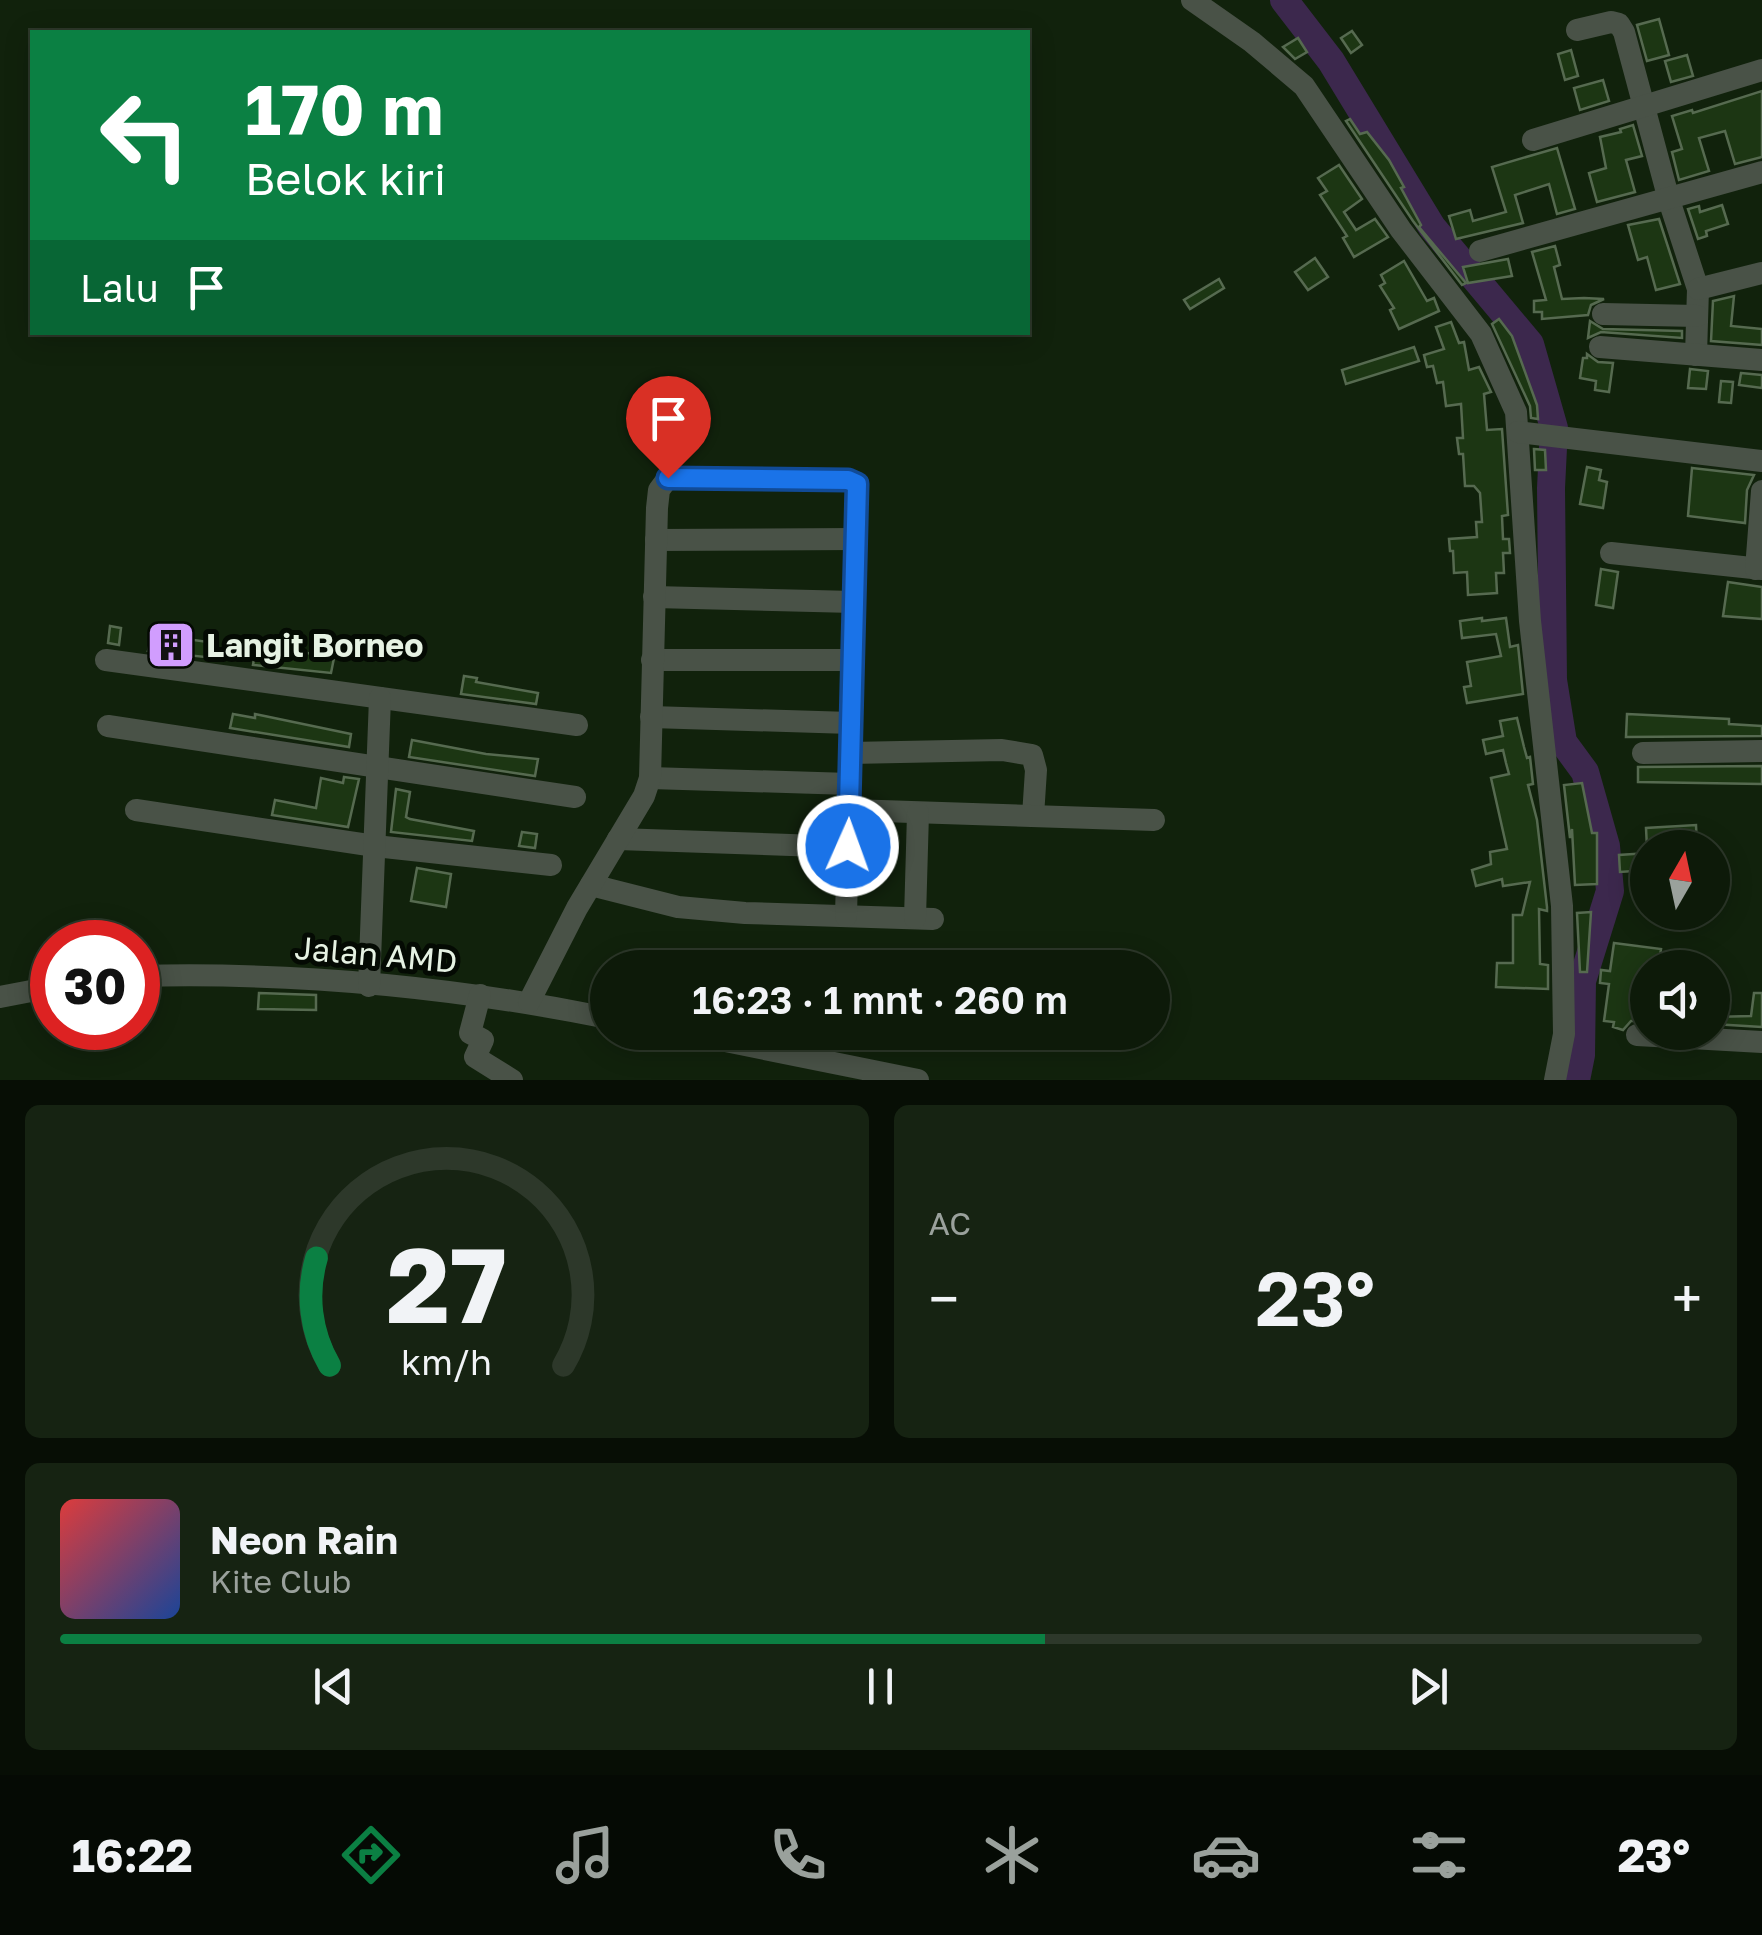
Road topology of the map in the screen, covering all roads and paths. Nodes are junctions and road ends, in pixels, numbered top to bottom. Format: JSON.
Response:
{"nodes":[{"id":1,"x":1192,"y":0,"type":"edge"},
{"id":2,"x":1577,"y":30,"type":"dead end"},
{"id":3,"x":1762,"y":70,"type":"edge"},
{"id":4,"x":1644,"y":107,"type":"junction"},
{"id":5,"x":1533,"y":140,"type":"dead end"},
{"id":6,"x":1762,"y":172,"type":"edge"},
{"id":7,"x":1670,"y":200,"type":"junction"},
{"id":8,"x":1480,"y":251,"type":"dead end"},
{"id":9,"x":1762,"y":272,"type":"edge"},
{"id":10,"x":1698,"y":289,"type":"junction"},
{"id":11,"x":1603,"y":314,"type":"dead end"},
{"id":12,"x":1697,"y":316,"type":"junction"},
{"id":13,"x":1600,"y":348,"type":"dead end"},
{"id":14,"x":1696,"y":355,"type":"junction"},
{"id":15,"x":1762,"y":360,"type":"edge"},
{"id":16,"x":1526,"y":433,"type":"junction"},
{"id":17,"x":1762,"y":462,"type":"edge"},
{"id":18,"x":1762,"y":491,"type":"edge"},
{"id":19,"x":857,"y":539,"type":"junction"},
{"id":20,"x":656,"y":540,"type":"junction"},
{"id":21,"x":1611,"y":552,"type":"dead end"},
{"id":22,"x":1759,"y":569,"type":"edge"},
{"id":23,"x":654,"y":597,"type":"junction"},
{"id":24,"x":854,"y":602,"type":"junction"},
{"id":25,"x":106,"y":660,"type":"dead end"},
{"id":26,"x":652,"y":660,"type":"junction"},
{"id":27,"x":852,"y":660,"type":"junction"},
{"id":28,"x":380,"y":698,"type":"junction"},
{"id":29,"x":651,"y":717,"type":"junction"},
{"id":30,"x":851,"y":723,"type":"junction"},
{"id":31,"x":108,"y":726,"type":"dead end"},
{"id":32,"x":577,"y":726,"type":"dead end"},
{"id":33,"x":1762,"y":751,"type":"edge"},
{"id":34,"x":850,"y":753,"type":"junction"},
{"id":35,"x":1644,"y":753,"type":"dead end"},
{"id":36,"x":377,"y":766,"type":"junction"},
{"id":37,"x":650,"y":778,"type":"junction"},
{"id":38,"x":850,"y":784,"type":"junction"},
{"id":39,"x":575,"y":797,"type":"dead end"},
{"id":40,"x":136,"y":810,"type":"dead end"},
{"id":41,"x":851,"y":810,"type":"junction"},
{"id":42,"x":918,"y":812,"type":"junction"},
{"id":43,"x":1033,"y":816,"type":"junction"},
{"id":44,"x":1154,"y":820,"type":"dead end"},
{"id":45,"x":618,"y":839,"type":"junction"},
{"id":46,"x":376,"y":846,"type":"junction"},
{"id":47,"x":848,"y":847,"type":"junction"},
{"id":48,"x":551,"y":866,"type":"dead end"},
{"id":49,"x":591,"y":884,"type":"junction"},
{"id":50,"x":846,"y":916,"type":"junction"},
{"id":51,"x":160,"y":976,"type":"edge"},
{"id":52,"x":369,"y":986,"type":"junction"},
{"id":53,"x":30,"y":992,"type":"edge"},
{"id":54,"x":480,"y":996,"type":"junction"},
{"id":55,"x":0,"y":998,"type":"edge"},
{"id":56,"x":529,"y":1002,"type":"junction"},
{"id":57,"x":590,"y":1014,"type":"edge"},
{"id":58,"x":1730,"y":1040,"type":"edge"},
{"id":59,"x":1762,"y":1042,"type":"edge"},
{"id":60,"x":770,"y":1050,"type":"edge"},
{"id":61,"x":499,"y":1076,"type":"edge"},
{"id":62,"x":918,"y":1080,"type":"edge"},
{"id":63,"x":1555,"y":1080,"type":"edge"}],
"edges":[{"from":1,"to":16,"type":"street"},
{"from":2,"to":4,"type":"street"},
{"from":3,"to":4,"type":"street"},
{"from":4,"to":5,"type":"street"},
{"from":4,"to":7,"type":"street"},
{"from":6,"to":7,"type":"street"},
{"from":7,"to":8,"type":"street"},
{"from":7,"to":10,"type":"street"},
{"from":9,"to":10,"type":"street"},
{"from":10,"to":12,"type":"street"},
{"from":11,"to":12,"type":"street"},
{"from":12,"to":14,"type":"street"},
{"from":13,"to":14,"type":"street"},
{"from":14,"to":15,"type":"street"},
{"from":16,"to":17,"type":"street"},
{"from":16,"to":63,"type":"street"},
{"from":18,"to":22,"type":"street"},
{"from":19,"to":20,"type":"street"},
{"from":19,"to":20,"type":"street"},
{"from":19,"to":24,"type":"street"},
{"from":20,"to":23,"type":"street"},
{"from":21,"to":22,"type":"street"},
{"from":23,"to":24,"type":"street"},
{"from":23,"to":26,"type":"street"},
{"from":24,"to":27,"type":"street"},
{"from":25,"to":28,"type":"street"},
{"from":26,"to":27,"type":"street"},
{"from":26,"to":29,"type":"street"},
{"from":27,"to":30,"type":"street"},
{"from":28,"to":32,"type":"street"},
{"from":28,"to":36,"type":"street"},
{"from":29,"to":30,"type":"street"},
{"from":29,"to":37,"type":"street"},
{"from":30,"to":34,"type":"street"},
{"from":31,"to":36,"type":"street"},
{"from":33,"to":35,"type":"street"},
{"from":34,"to":38,"type":"street"},
{"from":34,"to":43,"type":"street"},
{"from":36,"to":39,"type":"street"},
{"from":36,"to":46,"type":"street"},
{"from":37,"to":38,"type":"street"},
{"from":37,"to":45,"type":"street"},
{"from":38,"to":41,"type":"street"},
{"from":40,"to":46,"type":"street"},
{"from":41,"to":42,"type":"street"},
{"from":41,"to":47,"type":"street"},
{"from":42,"to":43,"type":"street"},
{"from":42,"to":50,"type":"street"},
{"from":43,"to":44,"type":"street"},
{"from":45,"to":47,"type":"street"},
{"from":45,"to":49,"type":"street"},
{"from":46,"to":48,"type":"street"},
{"from":46,"to":52,"type":"street"},
{"from":47,"to":50,"type":"street"},
{"from":49,"to":50,"type":"street"},
{"from":49,"to":56,"type":"street"},
{"from":51,"to":52,"type":"street","name":"Jalan AMD"},
{"from":52,"to":54,"type":"street","name":"Jalan AMD"},
{"from":53,"to":55,"type":"street"},
{"from":54,"to":56,"type":"street","name":"Jalan AMD"},
{"from":54,"to":61,"type":"street"},
{"from":56,"to":57,"type":"street","name":"Jalan AMD"},
{"from":58,"to":59,"type":"street"},
{"from":60,"to":62,"type":"street"}]}
